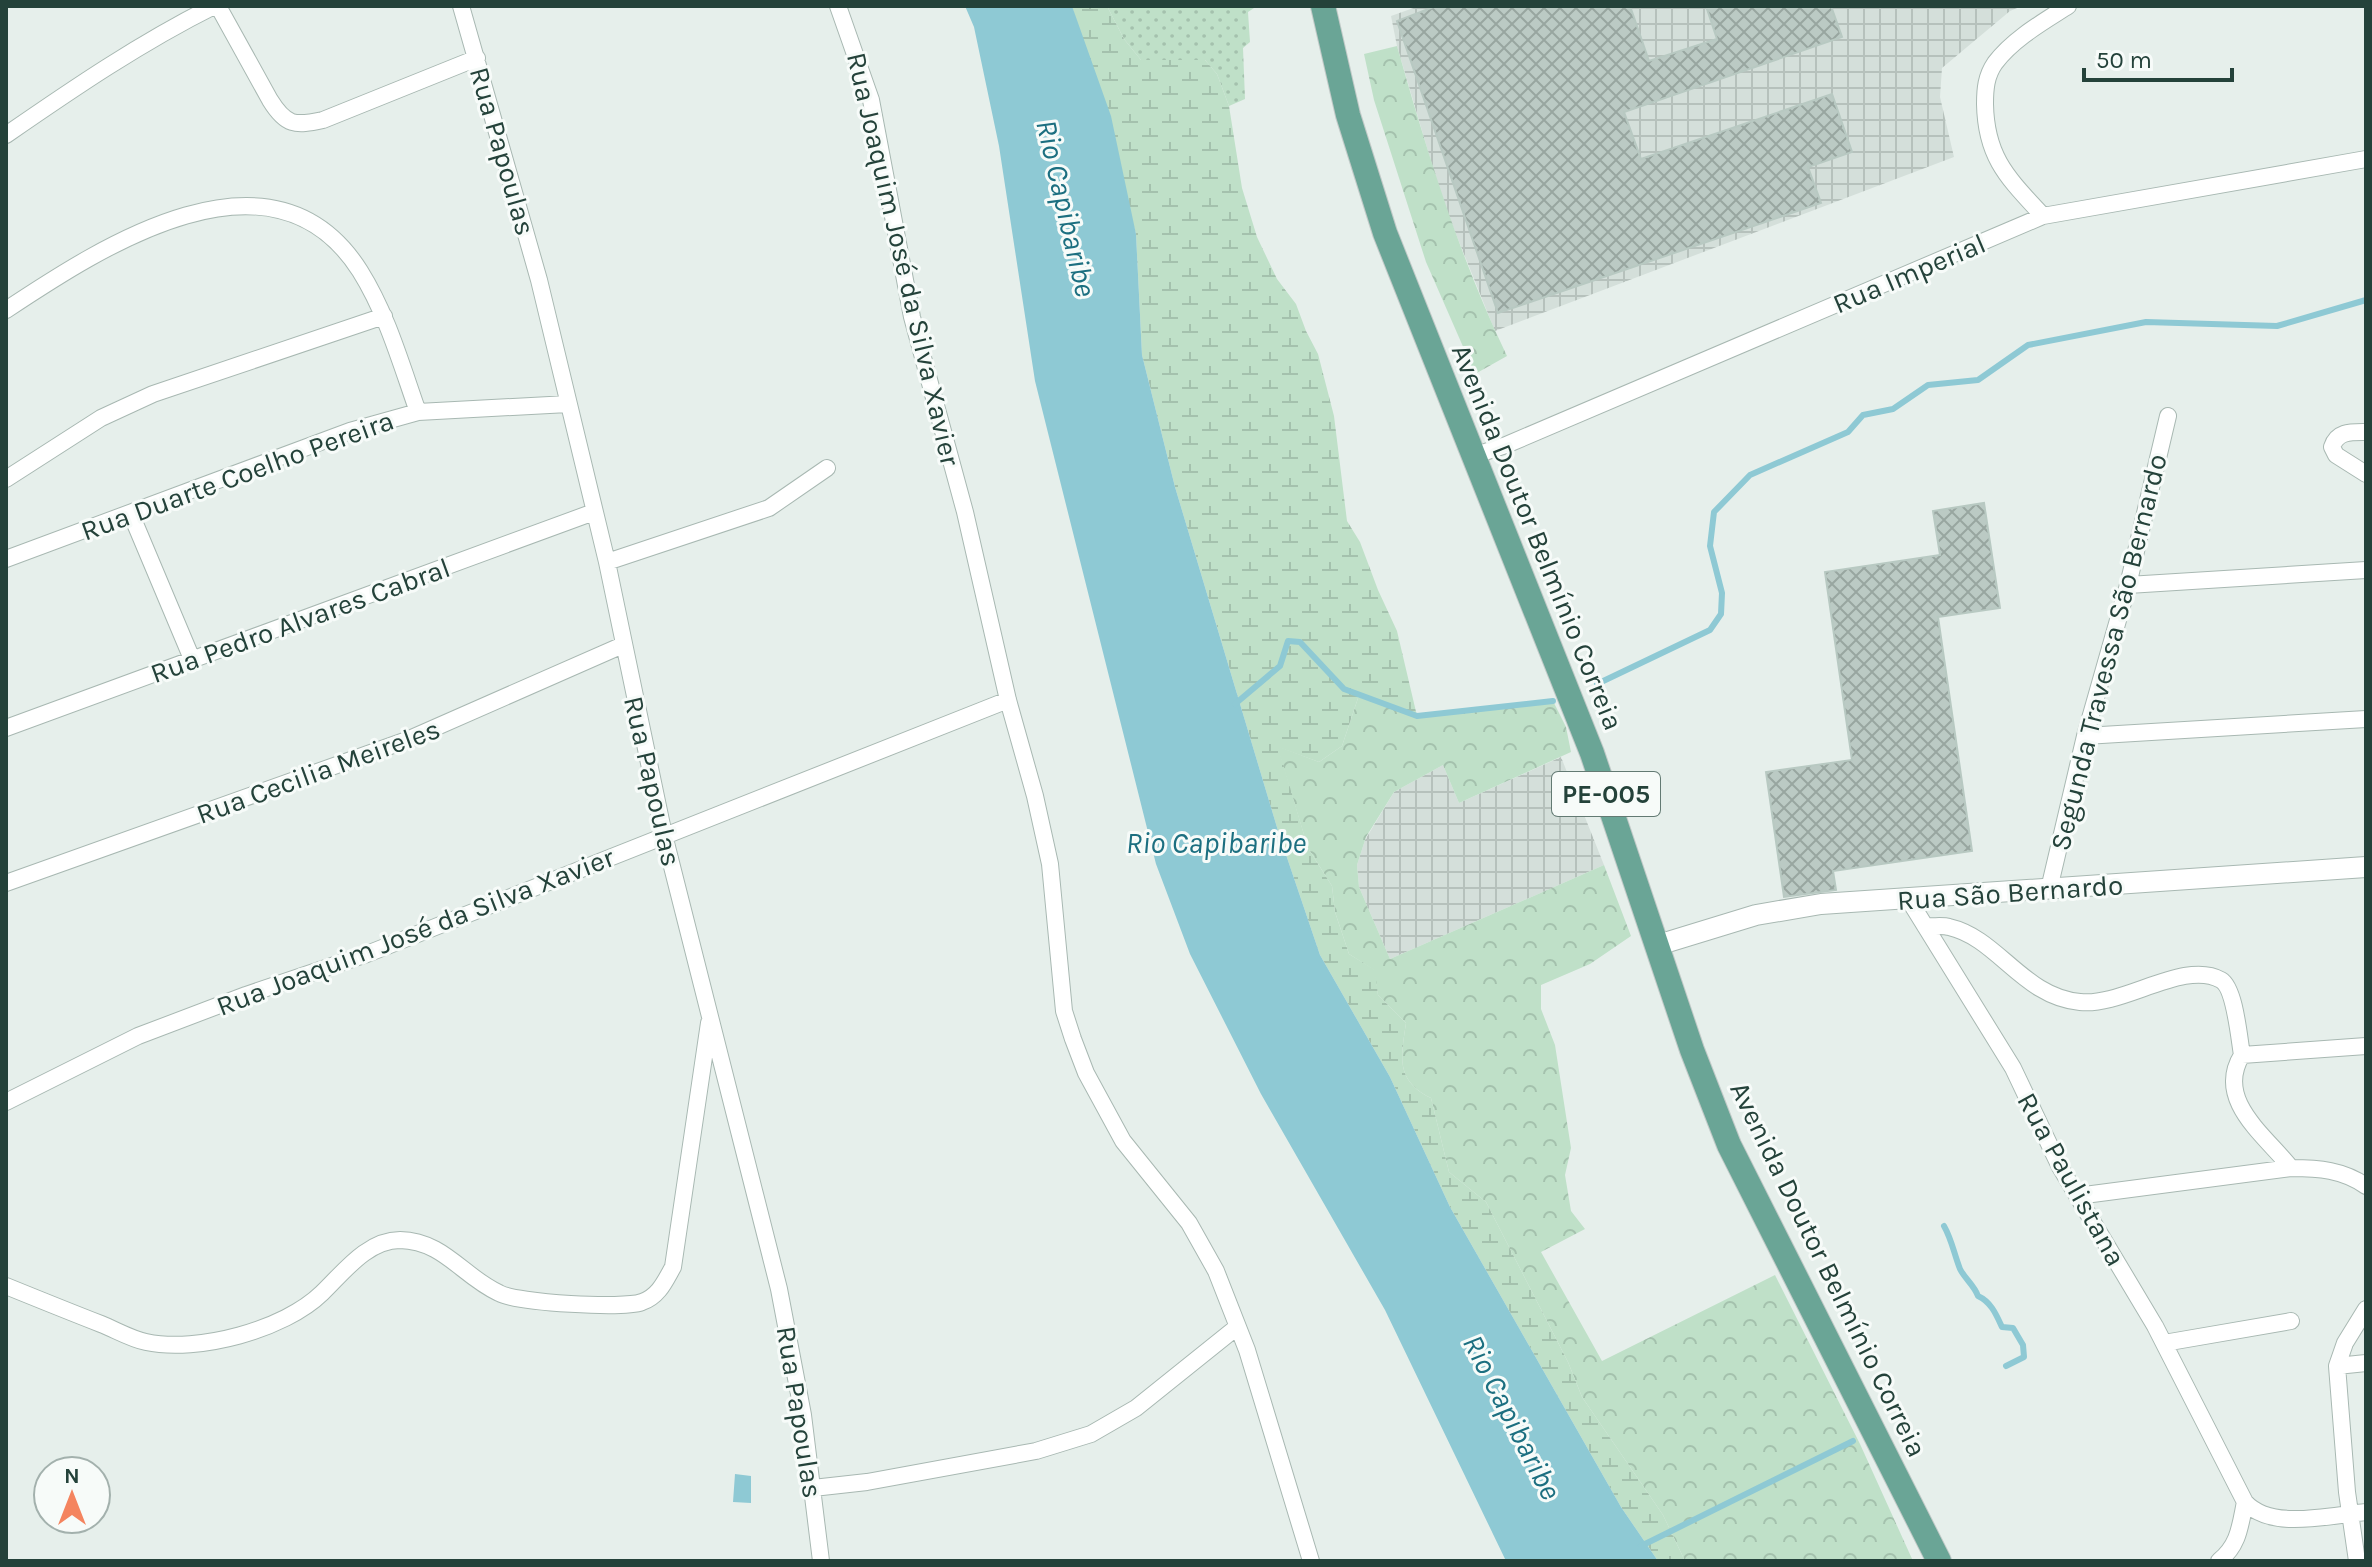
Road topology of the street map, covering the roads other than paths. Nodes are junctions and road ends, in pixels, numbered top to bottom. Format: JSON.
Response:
{"nodes":[{"id":1,"x":216,"y":6,"type":"edge"},
{"id":2,"x":461,"y":6,"type":"edge"},
{"id":3,"x":838,"y":6,"type":"edge"},
{"id":4,"x":1323,"y":6,"type":"edge"},
{"id":5,"x":2068,"y":6,"type":"edge"},
{"id":6,"x":477,"y":58,"type":"junction"},
{"id":7,"x":6,"y":135,"type":"edge"},
{"id":8,"x":2366,"y":159,"type":"edge"},
{"id":9,"x":2043,"y":216,"type":"junction"},
{"id":10,"x":6,"y":310,"type":"edge"},
{"id":11,"x":384,"y":316,"type":"junction"},
{"id":12,"x":568,"y":404,"type":"junction"},
{"id":13,"x":418,"y":412,"type":"junction"},
{"id":14,"x":2168,"y":416,"type":"dead end"},
{"id":15,"x":2362,"y":432,"type":"edge"},
{"id":16,"x":1473,"y":456,"type":"junction"},
{"id":17,"x":827,"y":468,"type":"dead end"},
{"id":18,"x":2366,"y":474,"type":"edge"},
{"id":19,"x":6,"y":479,"type":"edge"},
{"id":20,"x":594,"y":512,"type":"junction"},
{"id":21,"x":131,"y":514,"type":"junction"},
{"id":22,"x":6,"y":559,"type":"edge"},
{"id":23,"x":607,"y":562,"type":"junction"},
{"id":24,"x":2366,"y":570,"type":"edge"},
{"id":25,"x":2128,"y":585,"type":"junction"},
{"id":26,"x":623,"y":645,"type":"junction"},
{"id":27,"x":192,"y":659,"type":"junction"},
{"id":28,"x":1008,"y":700,"type":"junction"},
{"id":29,"x":2366,"y":719,"type":"edge"},
{"id":30,"x":6,"y":728,"type":"edge"},
{"id":31,"x":2085,"y":736,"type":"junction"},
{"id":32,"x":664,"y":835,"type":"junction"},
{"id":33,"x":2366,"y":867,"type":"edge"},
{"id":34,"x":6,"y":883,"type":"edge"},
{"id":35,"x":2049,"y":889,"type":"junction"},
{"id":36,"x":1909,"y":900,"type":"junction"},
{"id":37,"x":1925,"y":926,"type":"junction"},
{"id":38,"x":1658,"y":945,"type":"junction"},
{"id":39,"x":710,"y":1015,"type":"junction"},
{"id":40,"x":2366,"y":1046,"type":"edge"},
{"id":41,"x":2242,"y":1055,"type":"junction"},
{"id":42,"x":6,"y":1102,"type":"edge"},
{"id":43,"x":2291,"y":1168,"type":"junction"},
{"id":44,"x":2366,"y":1186,"type":"edge"},
{"id":45,"x":2077,"y":1196,"type":"junction"},
{"id":46,"x":6,"y":1286,"type":"edge"},
{"id":47,"x":2366,"y":1309,"type":"edge"},
{"id":48,"x":2291,"y":1321,"type":"dead end"},
{"id":49,"x":1237,"y":1327,"type":"junction"},
{"id":50,"x":2164,"y":1343,"type":"junction"},
{"id":51,"x":2366,"y":1363,"type":"edge"},
{"id":52,"x":2337,"y":1366,"type":"junction"},
{"id":53,"x":813,"y":1488,"type":"junction"},
{"id":54,"x":2245,"y":1502,"type":"junction"},
{"id":55,"x":2358,"y":1513,"type":"edge"},
{"id":56,"x":821,"y":1561,"type":"edge"},
{"id":57,"x":1311,"y":1561,"type":"edge"},
{"id":58,"x":1939,"y":1561,"type":"edge"},
{"id":59,"x":2219,"y":1561,"type":"edge"},
{"id":60,"x":2357,"y":1561,"type":"edge"}],
"edges":[{"from":1,"to":6,"type":"street"},
{"from":1,"to":7,"type":"street"},
{"from":2,"to":6,"type":"street","name":"Rua Papoulas"},
{"from":3,"to":28,"type":"street","name":"Rua Joaquim José da Silva Xavier"},
{"from":4,"to":16,"type":"main road","name":"Avenida Doutor Belmínio Correia","number":"PE-005"},
{"from":5,"to":9,"type":"street"},
{"from":6,"to":12,"type":"street","name":"Rua Papoulas"},
{"from":8,"to":9,"type":"street","name":"Rua Imperial"},
{"from":9,"to":16,"type":"street","name":"Rua Imperial"},
{"from":10,"to":11,"type":"street"},
{"from":11,"to":13,"type":"street"},
{"from":11,"to":19,"type":"street"},
{"from":12,"to":13,"type":"street","name":"Rua Duarte Coelho Pereira"},
{"from":12,"to":20,"type":"street","name":"Rua Papoulas"},
{"from":13,"to":21,"type":"street","name":"Rua Duarte Coelho Pereira"},
{"from":14,"to":25,"type":"street","name":"Segunda Travessa São Bernardo"},
{"from":15,"to":18,"type":"street"},
{"from":16,"to":38,"type":"main road","name":"Avenida Doutor Belmínio Correia","number":"PE-005"},
{"from":17,"to":23,"type":"street"},
{"from":20,"to":23,"type":"street","name":"Rua Papoulas"},
{"from":20,"to":27,"type":"street","name":"Rua Pedro Alvares Cabral"},
{"from":21,"to":22,"type":"street","name":"Rua Duarte Coelho Pereira"},
{"from":21,"to":27,"type":"street"},
{"from":23,"to":26,"type":"street","name":"Rua Papoulas"},
{"from":24,"to":25,"type":"street"},
{"from":25,"to":31,"type":"street","name":"Segunda Travessa São Bernardo"},
{"from":26,"to":32,"type":"street","name":"Rua Papoulas"},
{"from":26,"to":34,"type":"street","name":"Rua Cecilia Meireles"},
{"from":27,"to":30,"type":"street","name":"Rua Pedro Alvares Cabral"},
{"from":28,"to":32,"type":"street","name":"Rua Joaquim José da Silva Xavier"},
{"from":28,"to":49,"type":"street","name":"Rua Joaquim José da Silva Xavier"},
{"from":29,"to":31,"type":"street"},
{"from":31,"to":35,"type":"street","name":"Segunda Travessa São Bernardo"},
{"from":32,"to":39,"type":"street","name":"Rua Papoulas"},
{"from":32,"to":42,"type":"street","name":"Rua Joaquim José da Silva Xavier"},
{"from":33,"to":35,"type":"street","name":"Rua São Bernardo"},
{"from":35,"to":36,"type":"street","name":"Rua São Bernardo"},
{"from":36,"to":37,"type":"street","name":"Rua Paulistana"},
{"from":36,"to":38,"type":"street","name":"Rua São Bernardo"},
{"from":37,"to":41,"type":"street"},
{"from":37,"to":45,"type":"street","name":"Rua Paulistana"},
{"from":38,"to":58,"type":"main road","name":"Avenida Doutor Belmínio Correia","number":"PE-005"},
{"from":39,"to":46,"type":"street"},
{"from":39,"to":53,"type":"street","name":"Rua Papoulas"},
{"from":40,"to":41,"type":"street"},
{"from":41,"to":43,"type":"street"},
{"from":43,"to":44,"type":"street"},
{"from":43,"to":45,"type":"street"},
{"from":45,"to":50,"type":"street","name":"Rua Paulistana"},
{"from":47,"to":52,"type":"street"},
{"from":48,"to":50,"type":"street"},
{"from":49,"to":53,"type":"street"},
{"from":49,"to":57,"type":"street","name":"Rua Joaquim José da Silva Xavier"},
{"from":50,"to":54,"type":"street","name":"Rua Paulistana"},
{"from":51,"to":52,"type":"street"},
{"from":52,"to":55,"type":"street"},
{"from":53,"to":56,"type":"street","name":"Rua Papoulas"},
{"from":54,"to":55,"type":"street"},
{"from":54,"to":59,"type":"street"},
{"from":55,"to":60,"type":"street"}]}
